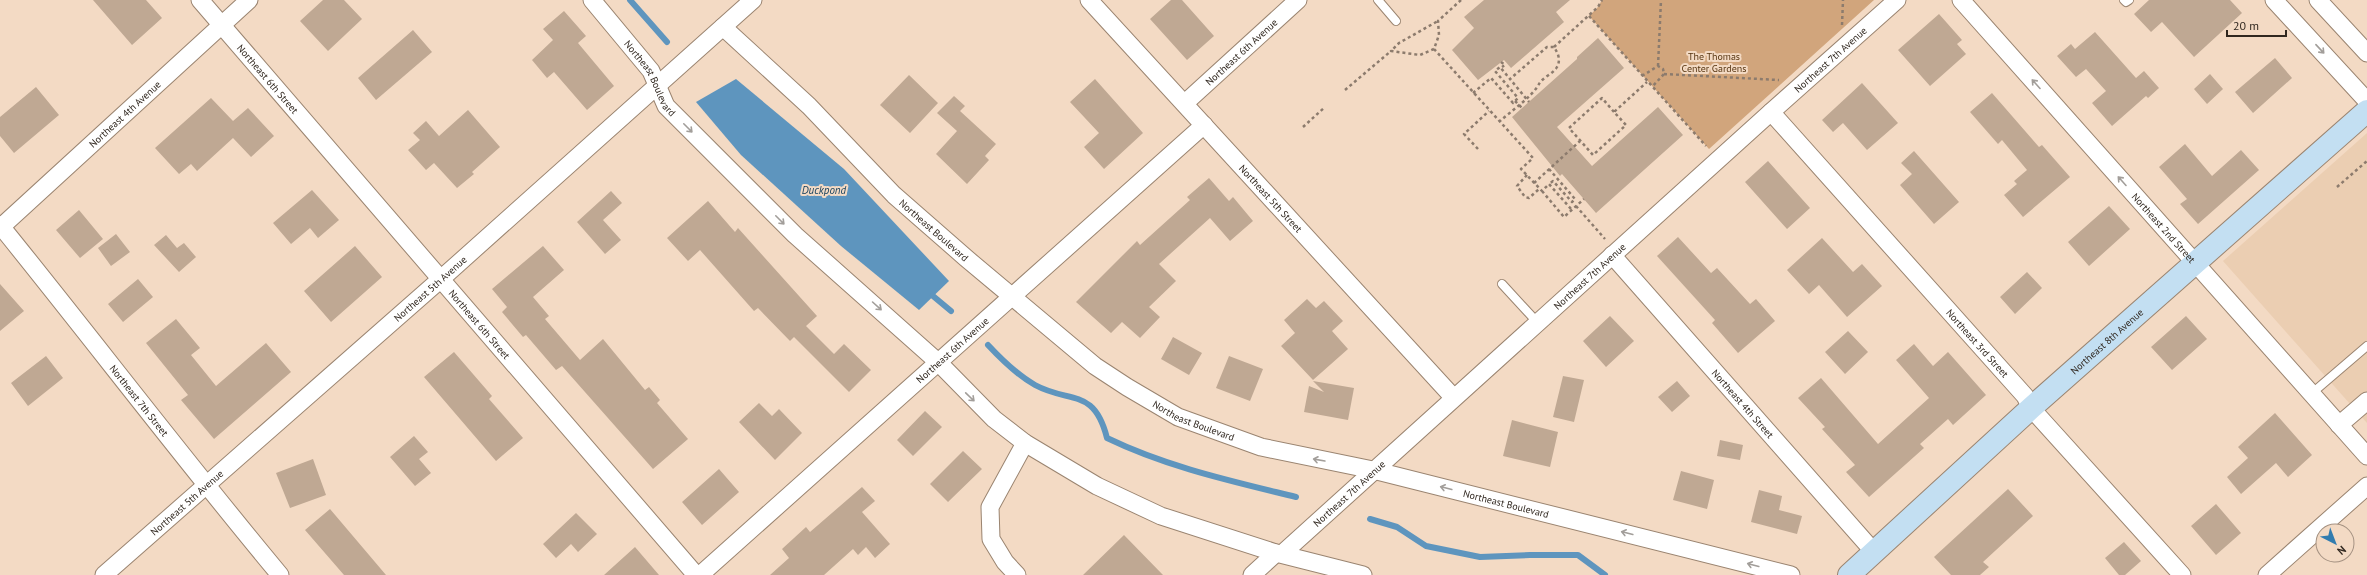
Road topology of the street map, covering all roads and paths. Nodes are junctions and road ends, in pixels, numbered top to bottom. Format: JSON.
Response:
{"nodes":[{"id":1,"x":200,"y":0,"type":"edge"},
{"id":2,"x":249,"y":0,"type":"edge"},
{"id":3,"x":592,"y":0,"type":"edge"},
{"id":4,"x":753,"y":0,"type":"edge"},
{"id":5,"x":1088,"y":0,"type":"edge"},
{"id":6,"x":1298,"y":0,"type":"edge"},
{"id":7,"x":1378,"y":0,"type":"edge"},
{"id":8,"x":1456,"y":0,"type":"edge"},
{"id":9,"x":1461,"y":0,"type":"edge"},
{"id":10,"x":1602,"y":0,"type":"edge"},
{"id":11,"x":1661,"y":0,"type":"edge"},
{"id":12,"x":1843,"y":0,"type":"edge"},
{"id":13,"x":1897,"y":0,"type":"edge"},
{"id":14,"x":1961,"y":0,"type":"edge"},
{"id":15,"x":2124,"y":0,"type":"edge"},
{"id":16,"x":2129,"y":0,"type":"edge"},
{"id":17,"x":2274,"y":0,"type":"edge"},
{"id":18,"x":2318,"y":0,"type":"edge"},
{"id":19,"x":1457,"y":4,"type":"junction"},
{"id":20,"x":1588,"y":16,"type":"junction"},
{"id":21,"x":1396,"y":21,"type":"dead end"},
{"id":22,"x":1438,"y":21,"type":"junction"},
{"id":23,"x":222,"y":25,"type":"junction"},
{"id":24,"x":723,"y":27,"type":"junction"},
{"id":25,"x":1843,"y":29,"type":"dead end"},
{"id":26,"x":1554,"y":47,"type":"junction"},
{"id":27,"x":1434,"y":49,"type":"junction"},
{"id":28,"x":1391,"y":50,"type":"junction"},
{"id":29,"x":2367,"y":53,"type":"edge"},
{"id":30,"x":1501,"y":62,"type":"dead end"},
{"id":31,"x":1658,"y":66,"type":"junction"},
{"id":32,"x":1502,"y":67,"type":"dead end"},
{"id":33,"x":1664,"y":74,"type":"junction"},
{"id":34,"x":1493,"y":75,"type":"dead end"},
{"id":35,"x":1642,"y":76,"type":"junction"},
{"id":36,"x":1491,"y":78,"type":"junction"},
{"id":37,"x":1510,"y":78,"type":"junction"},
{"id":38,"x":1785,"y":80,"type":"dead end"},
{"id":39,"x":1647,"y":82,"type":"junction"},
{"id":40,"x":657,"y":86,"type":"junction"},
{"id":41,"x":1652,"y":87,"type":"junction"},
{"id":42,"x":1345,"y":90,"type":"dead end"},
{"id":43,"x":1473,"y":93,"type":"junction"},
{"id":44,"x":1526,"y":98,"type":"junction"},
{"id":45,"x":2367,"y":100,"type":"edge"},
{"id":46,"x":1516,"y":101,"type":"junction"},
{"id":47,"x":1529,"y":102,"type":"dead end"},
{"id":48,"x":1185,"y":103,"type":"junction"},
{"id":49,"x":1518,"y":104,"type":"junction"},
{"id":50,"x":1325,"y":107,"type":"dead end"},
{"id":51,"x":1522,"y":108,"type":"dead end"},
{"id":52,"x":1489,"y":111,"type":"junction"},
{"id":53,"x":2367,"y":111,"type":"edge"},
{"id":54,"x":1614,"y":112,"type":"junction"},
{"id":55,"x":1770,"y":112,"type":"junction"},
{"id":56,"x":1499,"y":122,"type":"junction"},
{"id":57,"x":1204,"y":125,"type":"junction"},
{"id":58,"x":1303,"y":127,"type":"dead end"},
{"id":59,"x":1580,"y":141,"type":"junction"},
{"id":60,"x":1478,"y":149,"type":"dead end"},
{"id":61,"x":1709,"y":150,"type":"dead end"},
{"id":62,"x":2367,"y":161,"type":"edge"},
{"id":63,"x":1549,"y":170,"type":"junction"},
{"id":64,"x":1527,"y":175,"type":"junction"},
{"id":65,"x":1534,"y":183,"type":"junction"},
{"id":66,"x":1549,"y":184,"type":"junction"},
{"id":67,"x":2337,"y":187,"type":"dead end"},
{"id":68,"x":1540,"y":190,"type":"junction"},
{"id":69,"x":1584,"y":199,"type":"dead end"},
{"id":70,"x":1576,"y":206,"type":"junction"},
{"id":71,"x":1572,"y":210,"type":"junction"},
{"id":72,"x":0,"y":227,"type":"edge"},
{"id":73,"x":1609,"y":248,"type":"junction"},
{"id":74,"x":2194,"y":263,"type":"junction"},
{"id":75,"x":442,"y":278,"type":"junction"},
{"id":76,"x":1502,"y":284,"type":"dead end"},
{"id":77,"x":1012,"y":296,"type":"junction"},
{"id":78,"x":1537,"y":322,"type":"junction"},
{"id":79,"x":2367,"y":346,"type":"edge"},
{"id":80,"x":939,"y":363,"type":"junction"},
{"id":81,"x":2311,"y":394,"type":"junction"},
{"id":82,"x":1453,"y":398,"type":"junction"},
{"id":83,"x":2367,"y":401,"type":"edge"},
{"id":84,"x":2032,"y":408,"type":"junction"},
{"id":85,"x":2339,"y":426,"type":"junction"},
{"id":86,"x":1025,"y":443,"type":"junction"},
{"id":87,"x":2367,"y":456,"type":"edge"},
{"id":88,"x":1373,"y":470,"type":"junction"},
{"id":89,"x":205,"y":486,"type":"junction"},
{"id":90,"x":2367,"y":486,"type":"edge"},
{"id":91,"x":1874,"y":552,"type":"junction"},
{"id":92,"x":1280,"y":553,"type":"junction"},
{"id":93,"x":1329,"y":571,"type":"edge"},
{"id":94,"x":104,"y":575,"type":"edge"},
{"id":95,"x":280,"y":575,"type":"edge"},
{"id":96,"x":696,"y":575,"type":"edge"},
{"id":97,"x":700,"y":575,"type":"edge"},
{"id":98,"x":1017,"y":575,"type":"edge"},
{"id":99,"x":1252,"y":575,"type":"edge"},
{"id":100,"x":1363,"y":575,"type":"edge"},
{"id":101,"x":1791,"y":575,"type":"edge"},
{"id":102,"x":1849,"y":575,"type":"edge"},
{"id":103,"x":2182,"y":575,"type":"edge"},
{"id":104,"x":2267,"y":575,"type":"edge"}],
"edges":[{"from":1,"to":23,"type":"street","name":"Northeast 6th Street"},
{"from":2,"to":23,"type":"street","name":"Northeast 4th Avenue"},
{"from":3,"to":40,"type":"street","name":"Northeast Boulevard"},
{"from":4,"to":24,"type":"street","name":"Northeast 5th Avenue"},
{"from":5,"to":48,"type":"street","name":"Northeast 5th Street"},
{"from":6,"to":48,"type":"street","name":"Northeast 6th Avenue"},
{"from":7,"to":21,"type":"lane"},
{"from":8,"to":19,"type":"path"},
{"from":9,"to":19,"type":"path"},
{"from":10,"to":20,"type":"path"},
{"from":11,"to":31,"type":"path"},
{"from":12,"to":25,"type":"path"},
{"from":13,"to":55,"type":"street","name":"Northeast 7th Avenue"},
{"from":74,"to":14,"type":"street","name":"Northeast 2nd Street","one_way":true},
{"from":15,"to":16,"type":"lane"},
{"from":17,"to":45,"type":"street","one_way":true},
{"from":18,"to":29,"type":"street"},
{"from":19,"to":22,"type":"path"},
{"from":20,"to":26,"type":"path"},
{"from":20,"to":35,"type":"path"},
{"from":22,"to":27,"type":"path"},
{"from":22,"to":28,"type":"path"},
{"from":23,"to":72,"type":"street","name":"Northeast 4th Avenue"},
{"from":23,"to":75,"type":"street","name":"Northeast 6th Street"},
{"from":24,"to":40,"type":"street","name":"Northeast 5th Avenue"},
{"from":24,"to":77,"type":"street","name":"Northeast Boulevard"},
{"from":26,"to":37,"type":"path"},
{"from":26,"to":44,"type":"path"},
{"from":27,"to":28,"type":"path"},
{"from":27,"to":43,"type":"path"},
{"from":28,"to":42,"type":"path"},
{"from":30,"to":32,"type":"path"},
{"from":31,"to":33,"type":"path"},
{"from":31,"to":35,"type":"path"},
{"from":33,"to":38,"type":"path"},
{"from":33,"to":41,"type":"path"},
{"from":34,"to":36,"type":"path"},
{"from":35,"to":39,"type":"path"},
{"from":36,"to":43,"type":"path"},
{"from":36,"to":46,"type":"path"},
{"from":37,"to":44,"type":"path"},
{"from":37,"to":46,"type":"path"},
{"from":39,"to":41,"type":"path"},
{"from":39,"to":54,"type":"path"},
{"from":40,"to":75,"type":"street","name":"Northeast 5th Avenue"},
{"from":40,"to":80,"type":"street","name":"Northeast Boulevard","one_way":true},
{"from":41,"to":61,"type":"path"},
{"from":43,"to":52,"type":"path"},
{"from":44,"to":47,"type":"path"},
{"from":44,"to":49,"type":"path"},
{"from":46,"to":49,"type":"path"},
{"from":48,"to":57,"type":"street","name":"Northeast 5th Street"},
{"from":49,"to":51,"type":"path"},
{"from":49,"to":56,"type":"path"},
{"from":50,"to":58,"type":"path"},
{"from":52,"to":56,"type":"path"},
{"from":52,"to":60,"type":"path"},
{"from":53,"to":74,"type":"street","name":"Northeast 8th Avenue"},
{"from":54,"to":59,"type":"path"},
{"from":54,"to":59,"type":"path"},
{"from":55,"to":73,"type":"street","name":"Northeast 7th Avenue"},
{"from":55,"to":84,"type":"street","name":"Northeast 3rd Street"},
{"from":56,"to":64,"type":"path"},
{"from":57,"to":77,"type":"street","name":"Northeast 6th Avenue"},
{"from":57,"to":82,"type":"street","name":"Northeast 5th Street"},
{"from":59,"to":63,"type":"path"},
{"from":62,"to":67,"type":"path"},
{"from":63,"to":65,"type":"path"},
{"from":63,"to":66,"type":"path"},
{"from":64,"to":65,"type":"path"},
{"from":64,"to":68,"type":"path"},
{"from":65,"to":68,"type":"path"},
{"from":66,"to":68,"type":"path"},
{"from":66,"to":71,"type":"path"},
{"from":68,"to":71,"type":"path"},
{"from":69,"to":70,"type":"path"},
{"from":70,"to":71,"type":"path"},
{"from":70,"to":73,"type":"path"},
{"from":72,"to":89,"type":"street","name":"Northeast 7th Street"},
{"from":73,"to":78,"type":"street","name":"Northeast 7th Avenue"},
{"from":73,"to":91,"type":"street","name":"Northeast 4th Street"},
{"from":74,"to":81,"type":"street","name":"Northeast 2nd Street"},
{"from":74,"to":84,"type":"street","name":"Northeast 8th Avenue"},
{"from":75,"to":89,"type":"street","name":"Northeast 5th Avenue"},
{"from":75,"to":96,"type":"street","name":"Northeast 6th Street"},
{"from":76,"to":78,"type":"lane"},
{"from":77,"to":80,"type":"street","name":"Northeast 6th Avenue"},
{"from":88,"to":77,"type":"street","name":"Northeast Boulevard","one_way":true},
{"from":78,"to":82,"type":"street","name":"Northeast 7th Avenue"},
{"from":79,"to":81,"type":"lane"},
{"from":80,"to":86,"type":"street","name":"Northeast Boulevard","one_way":true},
{"from":80,"to":97,"type":"street","name":"Northeast 6th Avenue"},
{"from":81,"to":85,"type":"street","name":"Northeast 2nd Street"},
{"from":82,"to":88,"type":"street","name":"Northeast 7th Avenue"},
{"from":83,"to":85,"type":"street"},
{"from":84,"to":91,"type":"street","name":"Northeast 8th Avenue"},
{"from":84,"to":103,"type":"street","name":"Northeast 3rd Street"},
{"from":85,"to":87,"type":"street","name":"Northeast 2nd Street"},
{"from":86,"to":92,"type":"street","name":"Northeast Boulevard"},
{"from":86,"to":98,"type":"street"},
{"from":88,"to":92,"type":"street","name":"Northeast 7th Avenue"},
{"from":101,"to":88,"type":"street","name":"Northeast Boulevard","one_way":true},
{"from":89,"to":94,"type":"street","name":"Northeast 5th Avenue"},
{"from":89,"to":95,"type":"street","name":"Northeast 7th Street"},
{"from":90,"to":104,"type":"street"},
{"from":91,"to":102,"type":"street","name":"Northeast 8th Avenue"},
{"from":92,"to":93,"type":"street","name":"Northeast Boulevard"},
{"from":92,"to":99,"type":"street","name":"Northeast 7th Avenue"},
{"from":93,"to":100,"type":"street","name":"Northeast Boulevard"}]}
